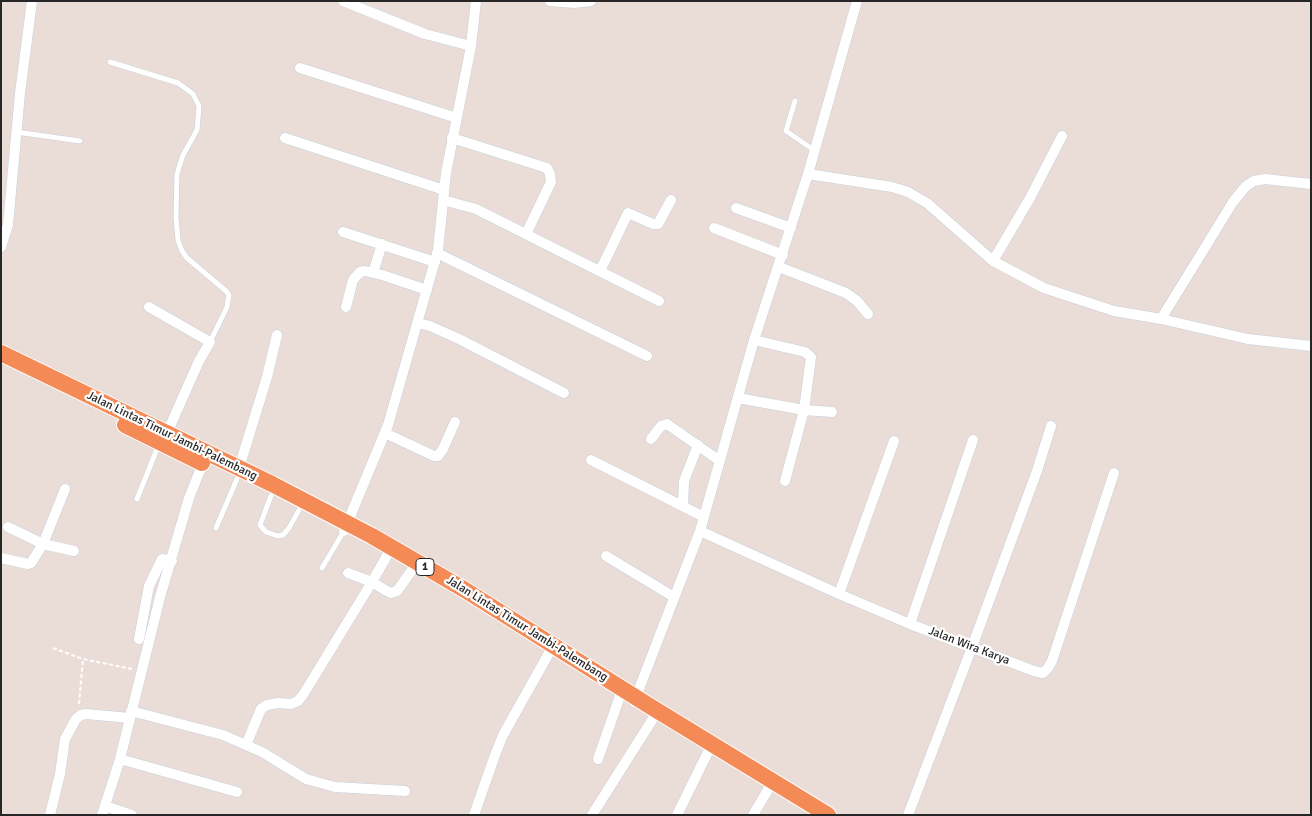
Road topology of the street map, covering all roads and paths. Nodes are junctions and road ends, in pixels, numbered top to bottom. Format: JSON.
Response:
{"nodes":[{"id":1,"x":32,"y":1,"type":"edge"},
{"id":2,"x":343,"y":1,"type":"edge"},
{"id":3,"x":476,"y":1,"type":"edge"},
{"id":4,"x":550,"y":1,"type":"edge"},
{"id":5,"x":590,"y":1,"type":"edge"},
{"id":6,"x":858,"y":1,"type":"edge"},
{"id":7,"x":471,"y":41,"type":"junction"},
{"id":8,"x":110,"y":62,"type":"dead end"},
{"id":9,"x":300,"y":68,"type":"dead end"},
{"id":10,"x":795,"y":101,"type":"dead end"},
{"id":11,"x":457,"y":118,"type":"junction"},
{"id":12,"x":16,"y":132,"type":"junction"},
{"id":13,"x":1062,"y":136,"type":"dead end"},
{"id":14,"x":285,"y":138,"type":"dead end"},
{"id":15,"x":452,"y":138,"type":"junction"},
{"id":16,"x":80,"y":141,"type":"dead end"},
{"id":17,"x":814,"y":150,"type":"junction"},
{"id":18,"x":808,"y":174,"type":"junction"},
{"id":19,"x":1311,"y":184,"type":"edge"},
{"id":20,"x":443,"y":195,"type":"junction"},
{"id":21,"x":671,"y":200,"type":"dead end"},
{"id":22,"x":736,"y":208,"type":"dead end"},
{"id":23,"x":714,"y":228,"type":"dead end"},
{"id":24,"x":791,"y":228,"type":"junction"},
{"id":25,"x":343,"y":232,"type":"dead end"},
{"id":26,"x":526,"y":234,"type":"junction"},
{"id":27,"x":382,"y":244,"type":"junction"},
{"id":28,"x":1,"y":247,"type":"edge"},
{"id":29,"x":783,"y":255,"type":"junction"},
{"id":30,"x":436,"y":257,"type":"junction"},
{"id":31,"x":992,"y":261,"type":"junction"},
{"id":32,"x":779,"y":267,"type":"junction"},
{"id":33,"x":600,"y":271,"type":"junction"},
{"id":34,"x":373,"y":273,"type":"junction"},
{"id":35,"x":427,"y":290,"type":"junction"},
{"id":36,"x":659,"y":301,"type":"dead end"},
{"id":37,"x":149,"y":307,"type":"dead end"},
{"id":38,"x":346,"y":307,"type":"dead end"},
{"id":39,"x":868,"y":314,"type":"dead end"},
{"id":40,"x":1161,"y":319,"type":"junction"},
{"id":41,"x":418,"y":323,"type":"junction"},
{"id":42,"x":277,"y":335,"type":"dead end"},
{"id":43,"x":754,"y":340,"type":"junction"},
{"id":44,"x":210,"y":342,"type":"junction"},
{"id":45,"x":1311,"y":346,"type":"edge"},
{"id":46,"x":1,"y":353,"type":"edge"},
{"id":47,"x":647,"y":356,"type":"dead end"},
{"id":48,"x":1,"y":364,"type":"edge"},
{"id":49,"x":564,"y":393,"type":"dead end"},
{"id":50,"x":738,"y":398,"type":"junction"},
{"id":51,"x":804,"y":410,"type":"junction"},
{"id":52,"x":832,"y":412,"type":"dead end"},
{"id":53,"x":455,"y":422,"type":"dead end"},
{"id":54,"x":1051,"y":426,"type":"dead end"},
{"id":55,"x":385,"y":434,"type":"junction"},
{"id":56,"x":164,"y":438,"type":"junction"},
{"id":57,"x":651,"y":439,"type":"dead end"},
{"id":58,"x":973,"y":440,"type":"dead end"},
{"id":59,"x":894,"y":441,"type":"dead end"},
{"id":60,"x":698,"y":445,"type":"junction"},
{"id":61,"x":591,"y":460,"type":"dead end"},
{"id":62,"x":720,"y":461,"type":"junction"},
{"id":63,"x":203,"y":463,"type":"junction"},
{"id":64,"x":1114,"y":473,"type":"dead end"},
{"id":65,"x":238,"y":474,"type":"junction"},
{"id":66,"x":785,"y":481,"type":"dead end"},
{"id":67,"x":65,"y":490,"type":"dead end"},
{"id":68,"x":271,"y":496,"type":"junction"},
{"id":69,"x":137,"y":499,"type":"dead end"},
{"id":70,"x":683,"y":505,"type":"junction"},
{"id":71,"x":300,"y":510,"type":"junction"},
{"id":72,"x":704,"y":517,"type":"junction"},
{"id":73,"x":8,"y":527,"type":"dead end"},
{"id":74,"x":345,"y":527,"type":"junction"},
{"id":75,"x":216,"y":528,"type":"dead end"},
{"id":76,"x":700,"y":531,"type":"junction"},
{"id":77,"x":43,"y":544,"type":"junction"},
{"id":78,"x":74,"y":551,"type":"dead end"},
{"id":79,"x":388,"y":554,"type":"junction"},
{"id":80,"x":606,"y":556,"type":"dead end"},
{"id":81,"x":1,"y":558,"type":"edge"},
{"id":82,"x":172,"y":561,"type":"junction"},
{"id":83,"x":322,"y":568,"type":"dead end"},
{"id":84,"x":412,"y":570,"type":"junction"},
{"id":85,"x":348,"y":573,"type":"dead end"},
{"id":86,"x":372,"y":582,"type":"junction"},
{"id":87,"x":839,"y":594,"type":"junction"},
{"id":88,"x":674,"y":597,"type":"junction"},
{"id":89,"x":910,"y":624,"type":"junction"},
{"id":90,"x":139,"y":639,"type":"dead end"},
{"id":91,"x":54,"y":648,"type":"dead end"},
{"id":92,"x":972,"y":648,"type":"junction"},
{"id":93,"x":549,"y":653,"type":"junction"},
{"id":94,"x":83,"y":659,"type":"junction"},
{"id":95,"x":142,"y":671,"type":"junction"},
{"id":96,"x":630,"y":699,"type":"junction"},
{"id":97,"x":131,"y":715,"type":"junction"},
{"id":98,"x":78,"y":717,"type":"junction"},
{"id":99,"x":654,"y":717,"type":"junction"},
{"id":100,"x":246,"y":745,"type":"junction"},
{"id":101,"x":708,"y":752,"type":"junction"},
{"id":102,"x":120,"y":759,"type":"junction"},
{"id":103,"x":598,"y":759,"type":"dead end"},
{"id":104,"x":769,"y":788,"type":"junction"},
{"id":105,"x":404,"y":791,"type":"dead end"},
{"id":106,"x":237,"y":792,"type":"dead end"},
{"id":107,"x":104,"y":811,"type":"edge"},
{"id":108,"x":50,"y":815,"type":"edge"},
{"id":109,"x":132,"y":815,"type":"edge"},
{"id":110,"x":474,"y":815,"type":"edge"},
{"id":111,"x":592,"y":815,"type":"edge"},
{"id":112,"x":677,"y":815,"type":"edge"},
{"id":113,"x":752,"y":815,"type":"edge"},
{"id":114,"x":812,"y":815,"type":"edge"},
{"id":115,"x":828,"y":815,"type":"edge"},
{"id":116,"x":908,"y":815,"type":"edge"}],
"edges":[{"from":1,"to":12,"type":"street"},
{"from":2,"to":7,"type":"street"},
{"from":3,"to":7,"type":"street"},
{"from":4,"to":5,"type":"street"},
{"from":6,"to":17,"type":"street"},
{"from":7,"to":11,"type":"street"},
{"from":8,"to":44,"type":"lane"},
{"from":9,"to":11,"type":"street"},
{"from":10,"to":17,"type":"lane"},
{"from":11,"to":15,"type":"street"},
{"from":12,"to":16,"type":"lane"},
{"from":12,"to":28,"type":"street"},
{"from":13,"to":31,"type":"street"},
{"from":14,"to":20,"type":"street"},
{"from":15,"to":20,"type":"street"},
{"from":15,"to":26,"type":"street"},
{"from":17,"to":18,"type":"street"},
{"from":18,"to":24,"type":"street"},
{"from":18,"to":31,"type":"street"},
{"from":19,"to":40,"type":"street"},
{"from":20,"to":26,"type":"street"},
{"from":20,"to":30,"type":"street"},
{"from":21,"to":33,"type":"street"},
{"from":22,"to":24,"type":"street"},
{"from":23,"to":29,"type":"street"},
{"from":24,"to":29,"type":"street"},
{"from":25,"to":27,"type":"street"},
{"from":26,"to":33,"type":"street"},
{"from":27,"to":30,"type":"street"},
{"from":27,"to":34,"type":"street"},
{"from":29,"to":32,"type":"street"},
{"from":30,"to":35,"type":"street"},
{"from":30,"to":47,"type":"street"},
{"from":31,"to":40,"type":"street"},
{"from":32,"to":39,"type":"street"},
{"from":32,"to":43,"type":"street"},
{"from":33,"to":36,"type":"street"},
{"from":34,"to":35,"type":"street"},
{"from":34,"to":38,"type":"street"},
{"from":35,"to":41,"type":"street"},
{"from":37,"to":44,"type":"street"},
{"from":40,"to":45,"type":"street"},
{"from":41,"to":49,"type":"street"},
{"from":41,"to":55,"type":"street"},
{"from":42,"to":65,"type":"street"},
{"from":43,"to":50,"type":"street"},
{"from":43,"to":51,"type":"street"},
{"from":44,"to":56,"type":"street"},
{"from":46,"to":56,"type":"highway","name":"Jalan Lintas Timur Jambi-Palembang","number":"1"},
{"from":48,"to":56,"type":"highway","name":"Jalan Lintas Timur Jambi-Palembang","number":"1"},
{"from":50,"to":51,"type":"street"},
{"from":50,"to":62,"type":"street"},
{"from":51,"to":52,"type":"street"},
{"from":51,"to":66,"type":"street"},
{"from":53,"to":55,"type":"street"},
{"from":54,"to":92,"type":"street"},
{"from":55,"to":74,"type":"street"},
{"from":56,"to":63,"type":"highway","name":"Jalan Lintas Timur Jambi-Palembang","number":"1"},
{"from":56,"to":65,"type":"highway","name":"Jalan Lintas Timur Jambi-Palembang","number":"1"},
{"from":56,"to":69,"type":"lane"},
{"from":57,"to":60,"type":"street"},
{"from":58,"to":89,"type":"street"},
{"from":59,"to":87,"type":"street"},
{"from":60,"to":62,"type":"street"},
{"from":60,"to":70,"type":"street"},
{"from":61,"to":70,"type":"street"},
{"from":62,"to":72,"type":"street"},
{"from":63,"to":65,"type":"highway","name":"Jalan Lintas Timur Jambi-Palembang","number":"1"},
{"from":63,"to":82,"type":"street"},
{"from":64,"to":92,"type":"street","name":"Jalan Wira Karya"},
{"from":65,"to":68,"type":"highway","name":"Jalan Lintas Timur Jambi-Palembang","number":"1"},
{"from":65,"to":74,"type":"highway","name":"Jalan Lintas Timur Jambi-Palembang","number":"1"},
{"from":65,"to":75,"type":"lane"},
{"from":67,"to":77,"type":"street"},
{"from":68,"to":71,"type":"highway","name":"Jalan Lintas Timur Jambi-Palembang","number":"1"},
{"from":68,"to":71,"type":"lane"},
{"from":70,"to":72,"type":"street"},
{"from":71,"to":74,"type":"highway","name":"Jalan Lintas Timur Jambi-Palembang","number":"1"},
{"from":72,"to":76,"type":"street"},
{"from":73,"to":77,"type":"street"},
{"from":74,"to":79,"type":"highway","name":"Jalan Lintas Timur Jambi-Palembang","number":"1"},
{"from":74,"to":83,"type":"lane"},
{"from":74,"to":96,"type":"highway","name":"Jalan Lintas Timur Jambi-Palembang","number":"1"},
{"from":76,"to":87,"type":"street","name":"Jalan Wira Karya"},
{"from":76,"to":88,"type":"street"},
{"from":77,"to":78,"type":"street"},
{"from":77,"to":81,"type":"street"},
{"from":79,"to":84,"type":"highway","name":"Jalan Lintas Timur Jambi-Palembang","number":"1"},
{"from":79,"to":86,"type":"street"},
{"from":80,"to":88,"type":"street"},
{"from":82,"to":90,"type":"street"},
{"from":82,"to":95,"type":"street"},
{"from":84,"to":86,"type":"street"},
{"from":84,"to":93,"type":"highway","name":"Jalan Lintas Timur Jambi-Palembang","number":"1"},
{"from":85,"to":86,"type":"street"},
{"from":86,"to":100,"type":"street"},
{"from":87,"to":89,"type":"street","name":"Jalan Wira Karya"},
{"from":88,"to":96,"type":"street"},
{"from":89,"to":92,"type":"street","name":"Jalan Wira Karya"},
{"from":91,"to":94,"type":"path"},
{"from":92,"to":116,"type":"street"},
{"from":93,"to":96,"type":"highway","name":"Jalan Lintas Timur Jambi-Palembang","number":"1"},
{"from":93,"to":110,"type":"street"},
{"from":94,"to":95,"type":"path"},
{"from":94,"to":98,"type":"path"},
{"from":95,"to":97,"type":"street"},
{"from":96,"to":99,"type":"highway","name":"Jalan Lintas Timur Jambi-Palembang","number":"1"},
{"from":96,"to":103,"type":"street"},
{"from":96,"to":115,"type":"highway","name":"Jalan Lintas Timur Jambi-Palembang","number":"1"},
{"from":97,"to":98,"type":"street"},
{"from":97,"to":100,"type":"street"},
{"from":97,"to":102,"type":"street"},
{"from":98,"to":108,"type":"street"},
{"from":99,"to":101,"type":"highway","name":"Jalan Lintas Timur Jambi-Palembang","number":"1"},
{"from":99,"to":111,"type":"street"},
{"from":100,"to":105,"type":"street"},
{"from":101,"to":104,"type":"highway","name":"Jalan Lintas Timur Jambi-Palembang","number":"1"},
{"from":101,"to":112,"type":"street"},
{"from":102,"to":106,"type":"street"},
{"from":102,"to":107,"type":"street"},
{"from":104,"to":113,"type":"street"},
{"from":104,"to":114,"type":"highway","name":"Jalan Lintas Timur Jambi-Palembang","number":"1"},
{"from":107,"to":109,"type":"street"}]}
